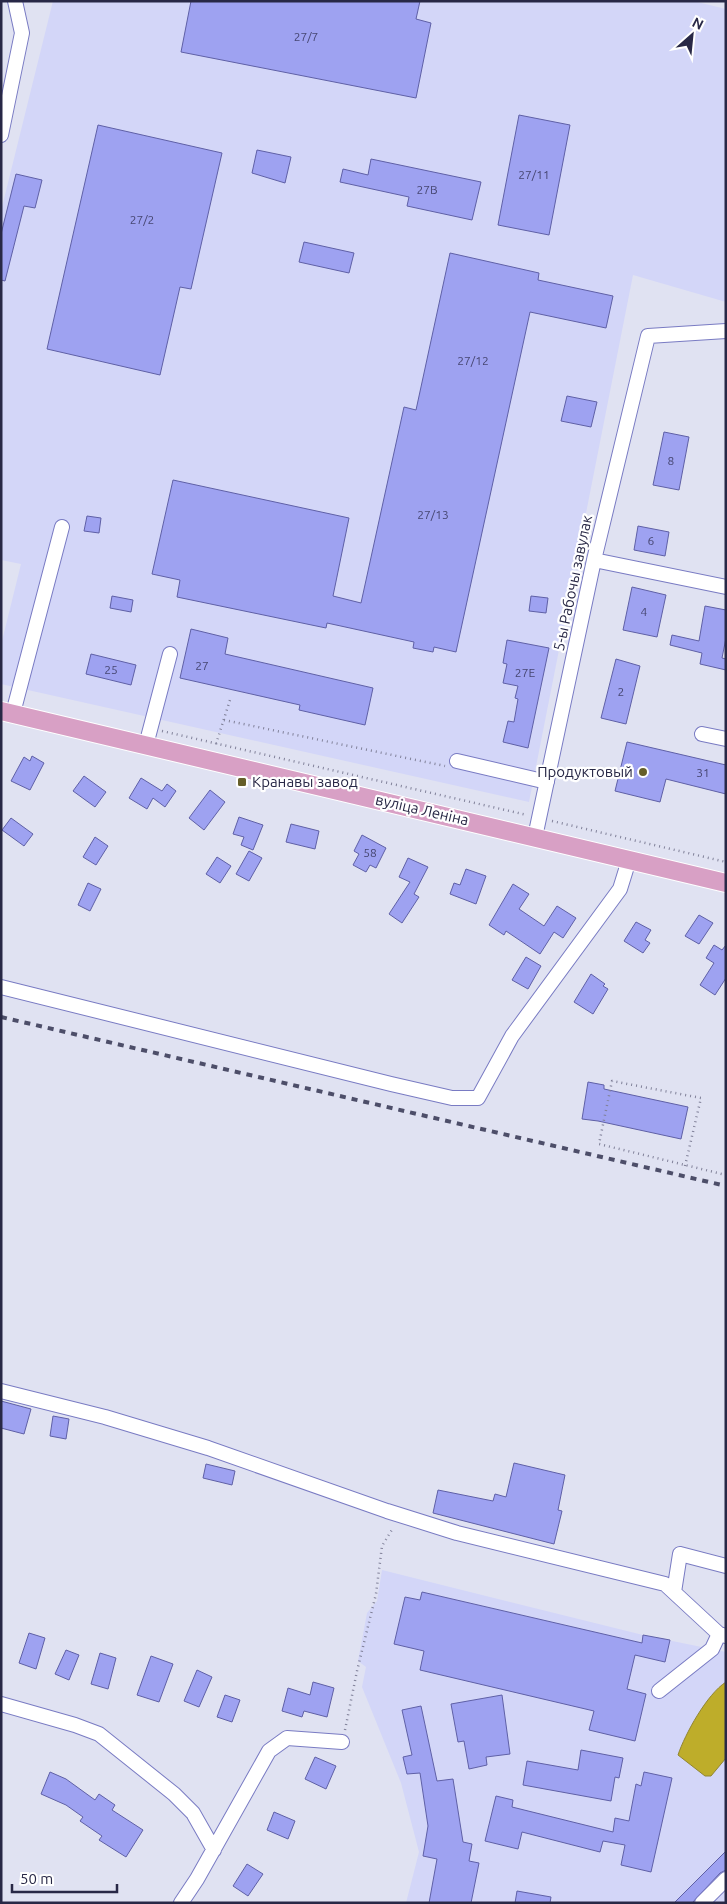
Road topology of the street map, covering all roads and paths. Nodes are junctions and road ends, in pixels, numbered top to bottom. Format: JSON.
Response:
{"nodes":[{"id":1,"x":16,"y":1,"type":"edge"},
{"id":2,"x":1,"y":135,"type":"edge"},
{"id":3,"x":726,"y":332,"type":"edge"},
{"id":4,"x":62,"y":527,"type":"dead end"},
{"id":5,"x":594,"y":560,"type":"junction"},
{"id":6,"x":726,"y":587,"type":"edge"},
{"id":7,"x":170,"y":654,"type":"dead end"},
{"id":8,"x":230,"y":700,"type":"dead end"},
{"id":9,"x":7,"y":712,"type":"edge"},
{"id":10,"x":224,"y":720,"type":"junction"},
{"id":11,"x":702,"y":734,"type":"dead end"},
{"id":12,"x":726,"y":740,"type":"edge"},
{"id":13,"x":146,"y":745,"type":"junction"},
{"id":14,"x":457,"y":761,"type":"joint"},
{"id":15,"x":547,"y":782,"type":"junction"},
{"id":16,"x":539,"y":818,"type":"junction"},
{"id":17,"x":535,"y":838,"type":"junction"},
{"id":18,"x":629,"y":860,"type":"junction"},
{"id":19,"x":726,"y":862,"type":"edge"},
{"id":20,"x":726,"y":883,"type":"edge"},
{"id":21,"x":1,"y":987,"type":"edge"},
{"id":22,"x":685,"y":1166,"type":"junction"},
{"id":23,"x":726,"y":1175,"type":"edge"},
{"id":24,"x":1,"y":1390,"type":"edge"},
{"id":25,"x":401,"y":1515,"type":"junction"},
{"id":26,"x":726,"y":1566,"type":"edge"},
{"id":27,"x":674,"y":1592,"type":"junction"},
{"id":28,"x":722,"y":1635,"type":"edge"},
{"id":29,"x":659,"y":1691,"type":"dead end"},
{"id":30,"x":1,"y":1704,"type":"edge"},
{"id":31,"x":342,"y":1742,"type":"joint"},
{"id":32,"x":214,"y":1850,"type":"junction"},
{"id":33,"x":726,"y":1879,"type":"edge"},
{"id":34,"x":181,"y":1903,"type":"edge"},
{"id":35,"x":702,"y":1903,"type":"edge"}],
"edges":[{"from":1,"to":2,"type":"street"},
{"from":3,"to":5,"type":"street","name":"5-ы Рабочы завулак"},
{"from":4,"to":9,"type":"street"},
{"from":5,"to":6,"type":"street"},
{"from":5,"to":15,"type":"street","name":"5-ы Рабочы завулак"},
{"from":7,"to":13,"type":"street"},
{"from":8,"to":10,"type":"path"},
{"from":9,"to":13,"type":"main road","name":"вуліца Леніна"},
{"from":10,"to":14,"type":"path"},
{"from":10,"to":16,"type":"path"},
{"from":11,"to":12,"type":"street"},
{"from":13,"to":17,"type":"main road","name":"вуліца Леніна"},
{"from":14,"to":15,"type":"street"},
{"from":15,"to":16,"type":"street","name":"5-ы Рабочы завулак"},
{"from":16,"to":17,"type":"street","name":"5-ы Рабочы завулак"},
{"from":16,"to":19,"type":"path"},
{"from":17,"to":18,"type":"main road","name":"вуліца Леніна"},
{"from":18,"to":20,"type":"main road","name":"вуліца Леніна"},
{"from":18,"to":21,"type":"street"},
{"from":22,"to":22,"type":"path"},
{"from":22,"to":23,"type":"path"},
{"from":24,"to":25,"type":"street"},
{"from":25,"to":27,"type":"street"},
{"from":25,"to":31,"type":"path"},
{"from":26,"to":27,"type":"street"},
{"from":27,"to":28,"type":"street"},
{"from":28,"to":29,"type":"street"},
{"from":30,"to":32,"type":"street"},
{"from":31,"to":32,"type":"street"},
{"from":32,"to":34,"type":"street"},
{"from":33,"to":35,"type":"street"}]}
